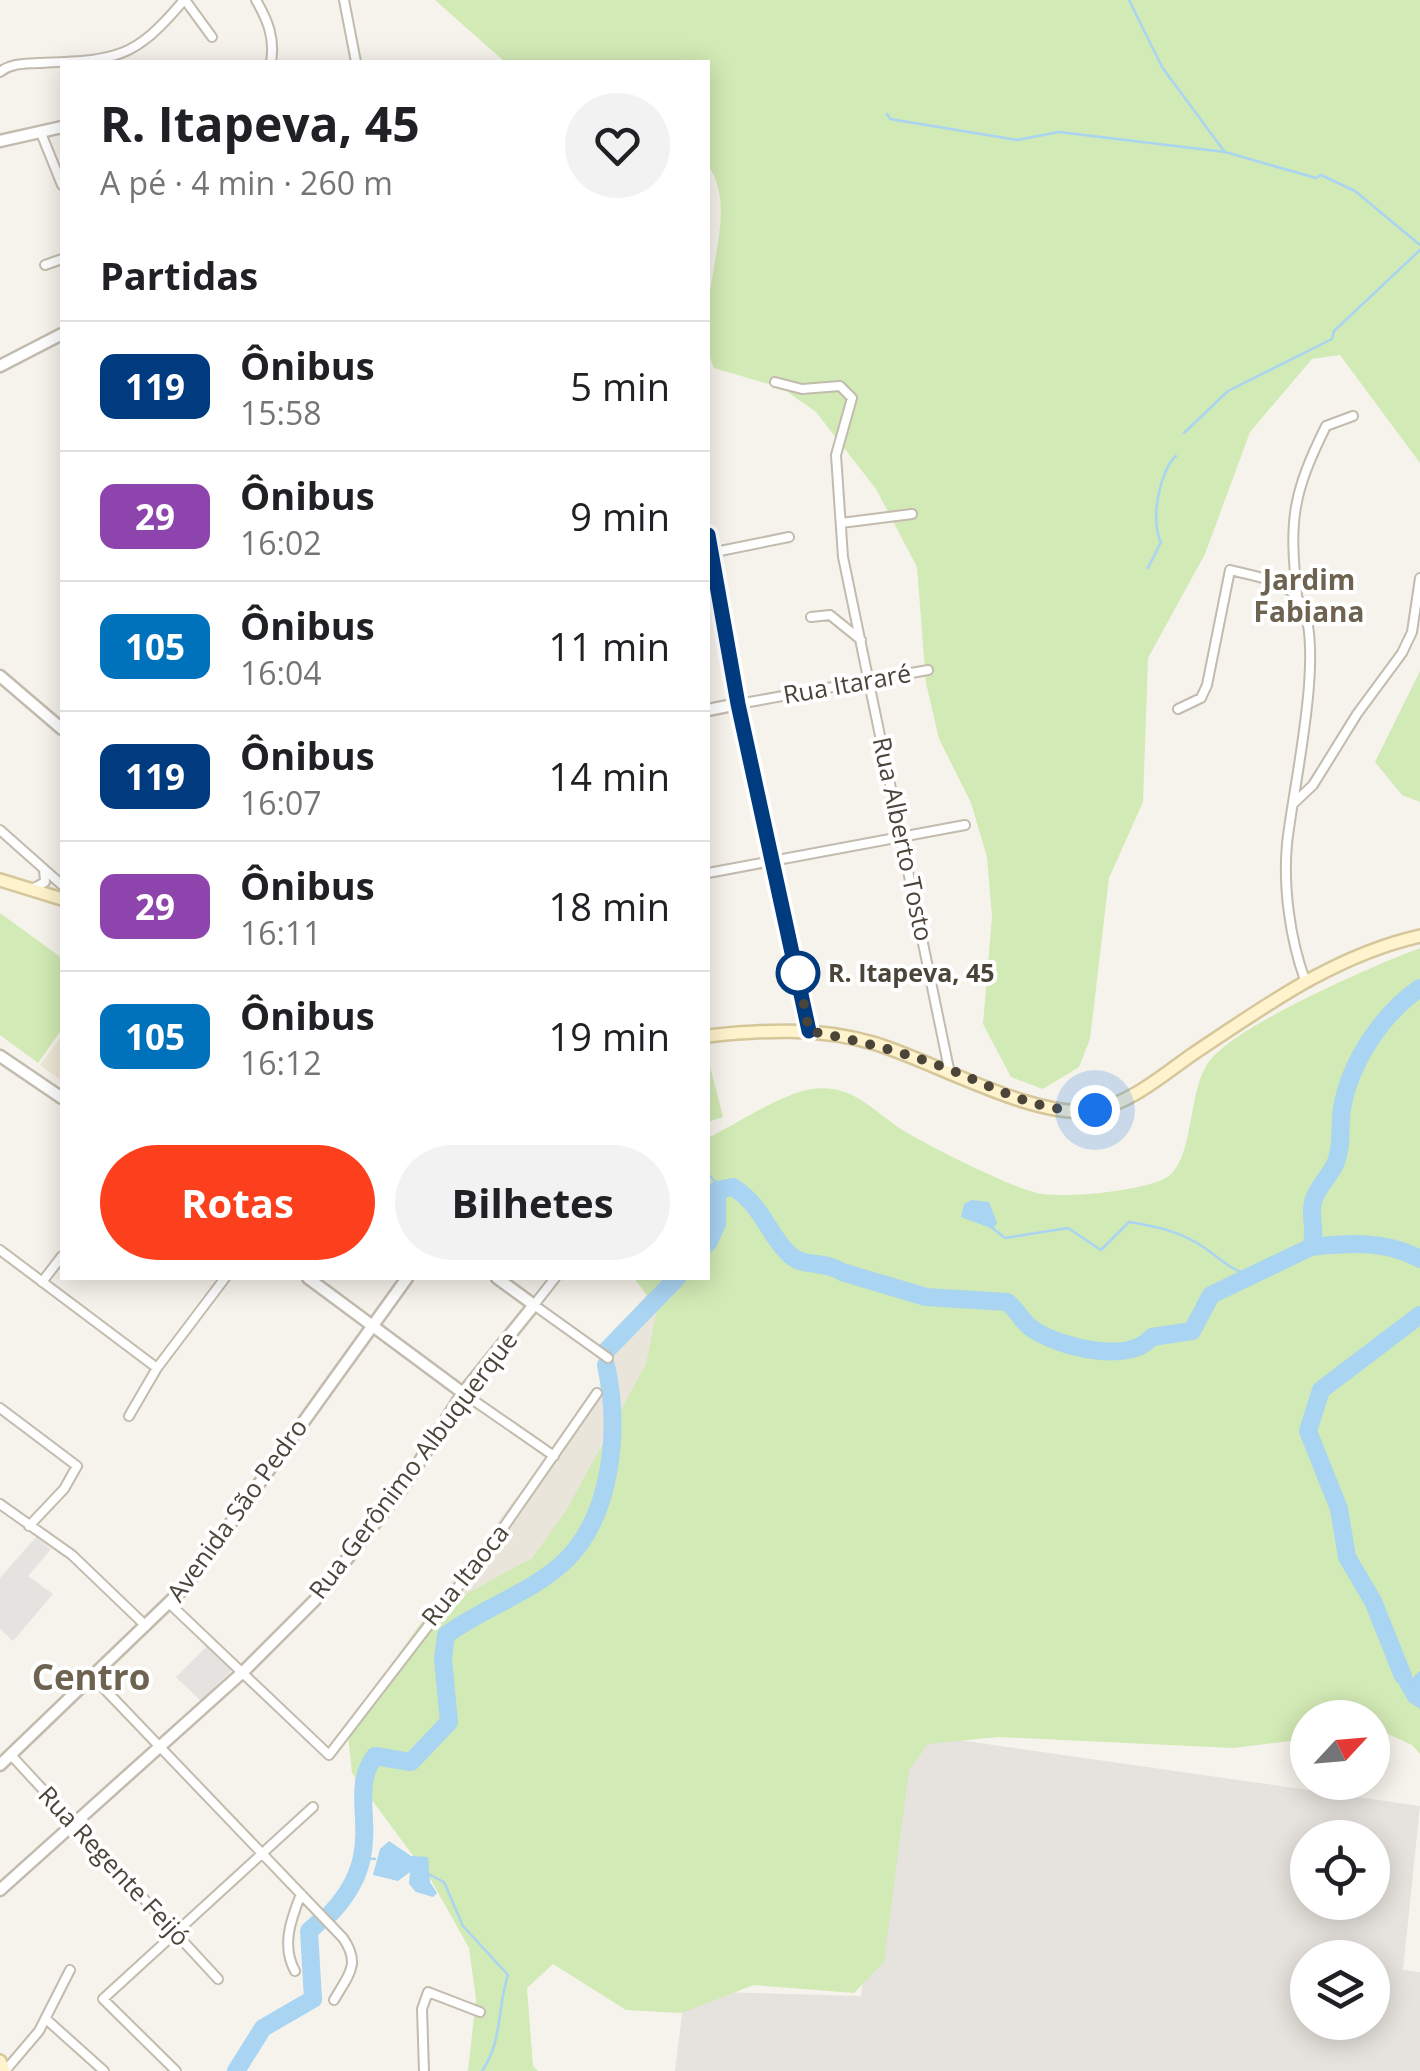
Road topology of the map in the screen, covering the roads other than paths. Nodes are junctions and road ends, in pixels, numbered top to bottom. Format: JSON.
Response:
{"nodes":[{"id":1,"x":184,"y":0,"type":"edge"},
{"id":2,"x":256,"y":0,"type":"edge"},
{"id":3,"x":344,"y":0,"type":"edge"},
{"id":4,"x":212,"y":37,"type":"dead end"},
{"id":5,"x":68,"y":60,"type":"edge"},
{"id":6,"x":271,"y":60,"type":"edge"},
{"id":7,"x":356,"y":60,"type":"edge"},
{"id":8,"x":60,"y":61,"type":"edge"},
{"id":9,"x":0,"y":72,"type":"edge"},
{"id":10,"x":60,"y":127,"type":"edge"},
{"id":11,"x":41,"y":132,"type":"junction"},
{"id":12,"x":0,"y":141,"type":"edge"},
{"id":13,"x":60,"y":180,"type":"edge"},
{"id":14,"x":60,"y":260,"type":"edge"},
{"id":15,"x":44,"y":266,"type":"dead end"},
{"id":16,"x":60,"y":335,"type":"edge"},
{"id":17,"x":0,"y":366,"type":"edge"},
{"id":18,"x":776,"y":382,"type":"dead end"},
{"id":19,"x":1353,"y":416,"type":"dead end"},
{"id":20,"x":912,"y":514,"type":"dead end"},
{"id":21,"x":841,"y":523,"type":"junction"},
{"id":22,"x":789,"y":537,"type":"dead end"},
{"id":23,"x":710,"y":553,"type":"edge"},
{"id":24,"x":710,"y":558,"type":"edge"},
{"id":25,"x":1420,"y":578,"type":"edge"},
{"id":26,"x":1297,"y":597,"type":"junction"},
{"id":27,"x":811,"y":618,"type":"dead end"},
{"id":28,"x":860,"y":640,"type":"junction"},
{"id":29,"x":928,"y":670,"type":"dead end"},
{"id":30,"x":0,"y":676,"type":"edge"},
{"id":31,"x":869,"y":680,"type":"junction"},
{"id":32,"x":738,"y":704,"type":"junction"},
{"id":33,"x":1178,"y":709,"type":"dead end"},
{"id":34,"x":710,"y":710,"type":"edge"},
{"id":35,"x":60,"y":726,"type":"edge"},
{"id":36,"x":1293,"y":804,"type":"junction"},
{"id":37,"x":965,"y":825,"type":"dead end"},
{"id":38,"x":0,"y":830,"type":"edge"},
{"id":39,"x":903,"y":834,"type":"junction"},
{"id":40,"x":775,"y":860,"type":"junction"},
{"id":41,"x":44,"y":868,"type":"junction"},
{"id":42,"x":710,"y":873,"type":"edge"},
{"id":43,"x":0,"y":880,"type":"edge"},
{"id":44,"x":60,"y":884,"type":"edge"},
{"id":45,"x":34,"y":888,"type":"junction"},
{"id":46,"x":60,"y":898,"type":"edge"},
{"id":47,"x":1420,"y":936,"type":"edge"},
{"id":48,"x":1305,"y":980,"type":"junction"},
{"id":49,"x":809,"y":1031,"type":"junction"},
{"id":50,"x":710,"y":1036,"type":"edge"},
{"id":51,"x":0,"y":1056,"type":"edge"},
{"id":52,"x":949,"y":1069,"type":"junction"},
{"id":53,"x":60,"y":1097,"type":"edge"},
{"id":54,"x":0,"y":1250,"type":"edge"},
{"id":55,"x":60,"y":1259,"type":"edge"},
{"id":56,"x":223,"y":1280,"type":"edge"},
{"id":57,"x":311,"y":1280,"type":"edge"},
{"id":58,"x":405,"y":1280,"type":"edge"},
{"id":59,"x":499,"y":1280,"type":"edge"},
{"id":60,"x":553,"y":1280,"type":"edge"},
{"id":61,"x":42,"y":1282,"type":"junction"},
{"id":62,"x":534,"y":1305,"type":"junction"},
{"id":63,"x":370,"y":1324,"type":"junction"},
{"id":64,"x":608,"y":1358,"type":"dead end"},
{"id":65,"x":157,"y":1368,"type":"junction"},
{"id":66,"x":463,"y":1393,"type":"junction"},
{"id":67,"x":597,"y":1393,"type":"dead end"},
{"id":68,"x":0,"y":1408,"type":"edge"},
{"id":69,"x":129,"y":1416,"type":"dead end"},
{"id":70,"x":554,"y":1456,"type":"junction"},
{"id":71,"x":0,"y":1504,"type":"edge"},
{"id":72,"x":29,"y":1526,"type":"junction"},
{"id":73,"x":170,"y":1604,"type":"junction"},
{"id":74,"x":146,"y":1626,"type":"junction"},
{"id":75,"x":244,"y":1671,"type":"junction"},
{"id":76,"x":92,"y":1676,"type":"junction"},
{"id":77,"x":159,"y":1744,"type":"junction"},
{"id":78,"x":10,"y":1754,"type":"junction"},
{"id":79,"x":0,"y":1764,"type":"edge"},
{"id":80,"x":312,"y":1807,"type":"dead end"},
{"id":81,"x":76,"y":1822,"type":"junction"},
{"id":82,"x":264,"y":1852,"type":"junction"},
{"id":83,"x":0,"y":1890,"type":"edge"},
{"id":84,"x":301,"y":1894,"type":"junction"},
{"id":85,"x":175,"y":1931,"type":"junction"},
{"id":86,"x":70,"y":1970,"type":"dead end"},
{"id":87,"x":295,"y":1971,"type":"dead end"},
{"id":88,"x":218,"y":1979,"type":"dead end"},
{"id":89,"x":334,"y":2000,"type":"dead end"},
{"id":90,"x":480,"y":2012,"type":"dead end"},
{"id":91,"x":46,"y":2019,"type":"junction"},
{"id":92,"x":0,"y":2061,"type":"edge"},
{"id":93,"x":4,"y":2071,"type":"edge"},
{"id":94,"x":104,"y":2071,"type":"edge"},
{"id":95,"x":176,"y":2071,"type":"edge"},
{"id":96,"x":424,"y":2071,"type":"edge"}],
"edges":[{"from":1,"to":4,"type":"street"},
{"from":1,"to":5,"type":"street"},
{"from":2,"to":6,"type":"street"},
{"from":3,"to":7,"type":"street"},
{"from":8,"to":9,"type":"street"},
{"from":10,"to":11,"type":"street"},
{"from":11,"to":12,"type":"street"},
{"from":11,"to":13,"type":"street"},
{"from":14,"to":15,"type":"street"},
{"from":16,"to":17,"type":"street"},
{"from":18,"to":21,"type":"street","name":"Rua Alberto Tosto"},
{"from":19,"to":26,"type":"street"},
{"from":20,"to":21,"type":"street"},
{"from":21,"to":28,"type":"street","name":"Rua Alberto Tosto"},
{"from":22,"to":23,"type":"street"},
{"from":24,"to":32,"type":"street"},
{"from":25,"to":36,"type":"street"},
{"from":26,"to":33,"type":"street"},
{"from":26,"to":36,"type":"street"},
{"from":27,"to":28,"type":"street"},
{"from":28,"to":31,"type":"street","name":"Rua Alberto Tosto"},
{"from":29,"to":31,"type":"street","name":"Rua Itararé"},
{"from":30,"to":35,"type":"street"},
{"from":31,"to":32,"type":"street","name":"Rua Itararé"},
{"from":31,"to":39,"type":"street","name":"Rua Alberto Tosto"},
{"from":32,"to":34,"type":"street","name":"Rua Itararé"},
{"from":32,"to":40,"type":"street"},
{"from":36,"to":48,"type":"street"},
{"from":37,"to":39,"type":"street"},
{"from":38,"to":41,"type":"street"},
{"from":39,"to":40,"type":"street"},
{"from":39,"to":52,"type":"street","name":"Rua Alberto Tosto"},
{"from":40,"to":42,"type":"street"},
{"from":40,"to":49,"type":"street"},
{"from":41,"to":44,"type":"street"},
{"from":41,"to":45,"type":"street"},
{"from":43,"to":45,"type":"main road"},
{"from":45,"to":46,"type":"main road"},
{"from":47,"to":48,"type":"main road"},
{"from":48,"to":52,"type":"main road"},
{"from":49,"to":50,"type":"main road"},
{"from":49,"to":52,"type":"main road"},
{"from":51,"to":53,"type":"street"},
{"from":54,"to":61,"type":"street"},
{"from":55,"to":61,"type":"street"},
{"from":56,"to":65,"type":"street"},
{"from":57,"to":63,"type":"street"},
{"from":58,"to":63,"type":"street","name":"Avenida São Pedro"},
{"from":59,"to":62,"type":"street"},
{"from":60,"to":62,"type":"street","name":"Rua Gerônimo Albuquerque"},
{"from":61,"to":65,"type":"street"},
{"from":62,"to":64,"type":"street"},
{"from":62,"to":66,"type":"street","name":"Rua Gerônimo Albuquerque"},
{"from":63,"to":66,"type":"street"},
{"from":63,"to":73,"type":"street","name":"Avenida São Pedro"},
{"from":65,"to":69,"type":"street"},
{"from":66,"to":70,"type":"street"},
{"from":66,"to":75,"type":"street","name":"Rua Gerônimo Albuquerque"},
{"from":67,"to":70,"type":"street","name":"Rua Itaoca"},
{"from":68,"to":72,"type":"street"},
{"from":70,"to":75,"type":"street","name":"Rua Itaoca"},
{"from":71,"to":72,"type":"street"},
{"from":72,"to":74,"type":"street"},
{"from":73,"to":74,"type":"street","name":"Avenida São Pedro"},
{"from":73,"to":75,"type":"street"},
{"from":74,"to":76,"type":"street","name":"Avenida São Pedro"},
{"from":75,"to":77,"type":"street","name":"Rua Gerônimo Albuquerque"},
{"from":76,"to":77,"type":"street"},
{"from":76,"to":78,"type":"street","name":"Avenida São Pedro"},
{"from":77,"to":81,"type":"street","name":"Rua Gerônimo Albuquerque"},
{"from":77,"to":82,"type":"street"},
{"from":78,"to":79,"type":"street","name":"Avenida São Pedro"},
{"from":78,"to":81,"type":"street","name":"Rua Regente Feijó"},
{"from":80,"to":82,"type":"street"},
{"from":81,"to":83,"type":"street","name":"Rua Gerônimo Albuquerque"},
{"from":81,"to":85,"type":"street","name":"Rua Regente Feijó"},
{"from":82,"to":84,"type":"street"},
{"from":82,"to":85,"type":"street"},
{"from":84,"to":87,"type":"street"},
{"from":84,"to":89,"type":"street"},
{"from":85,"to":88,"type":"street","name":"Rua Regente Feijó"},
{"from":85,"to":95,"type":"street"},
{"from":86,"to":91,"type":"street"},
{"from":90,"to":96,"type":"street"},
{"from":91,"to":93,"type":"street"},
{"from":91,"to":94,"type":"street"},
{"from":92,"to":93,"type":"main road"}]}
